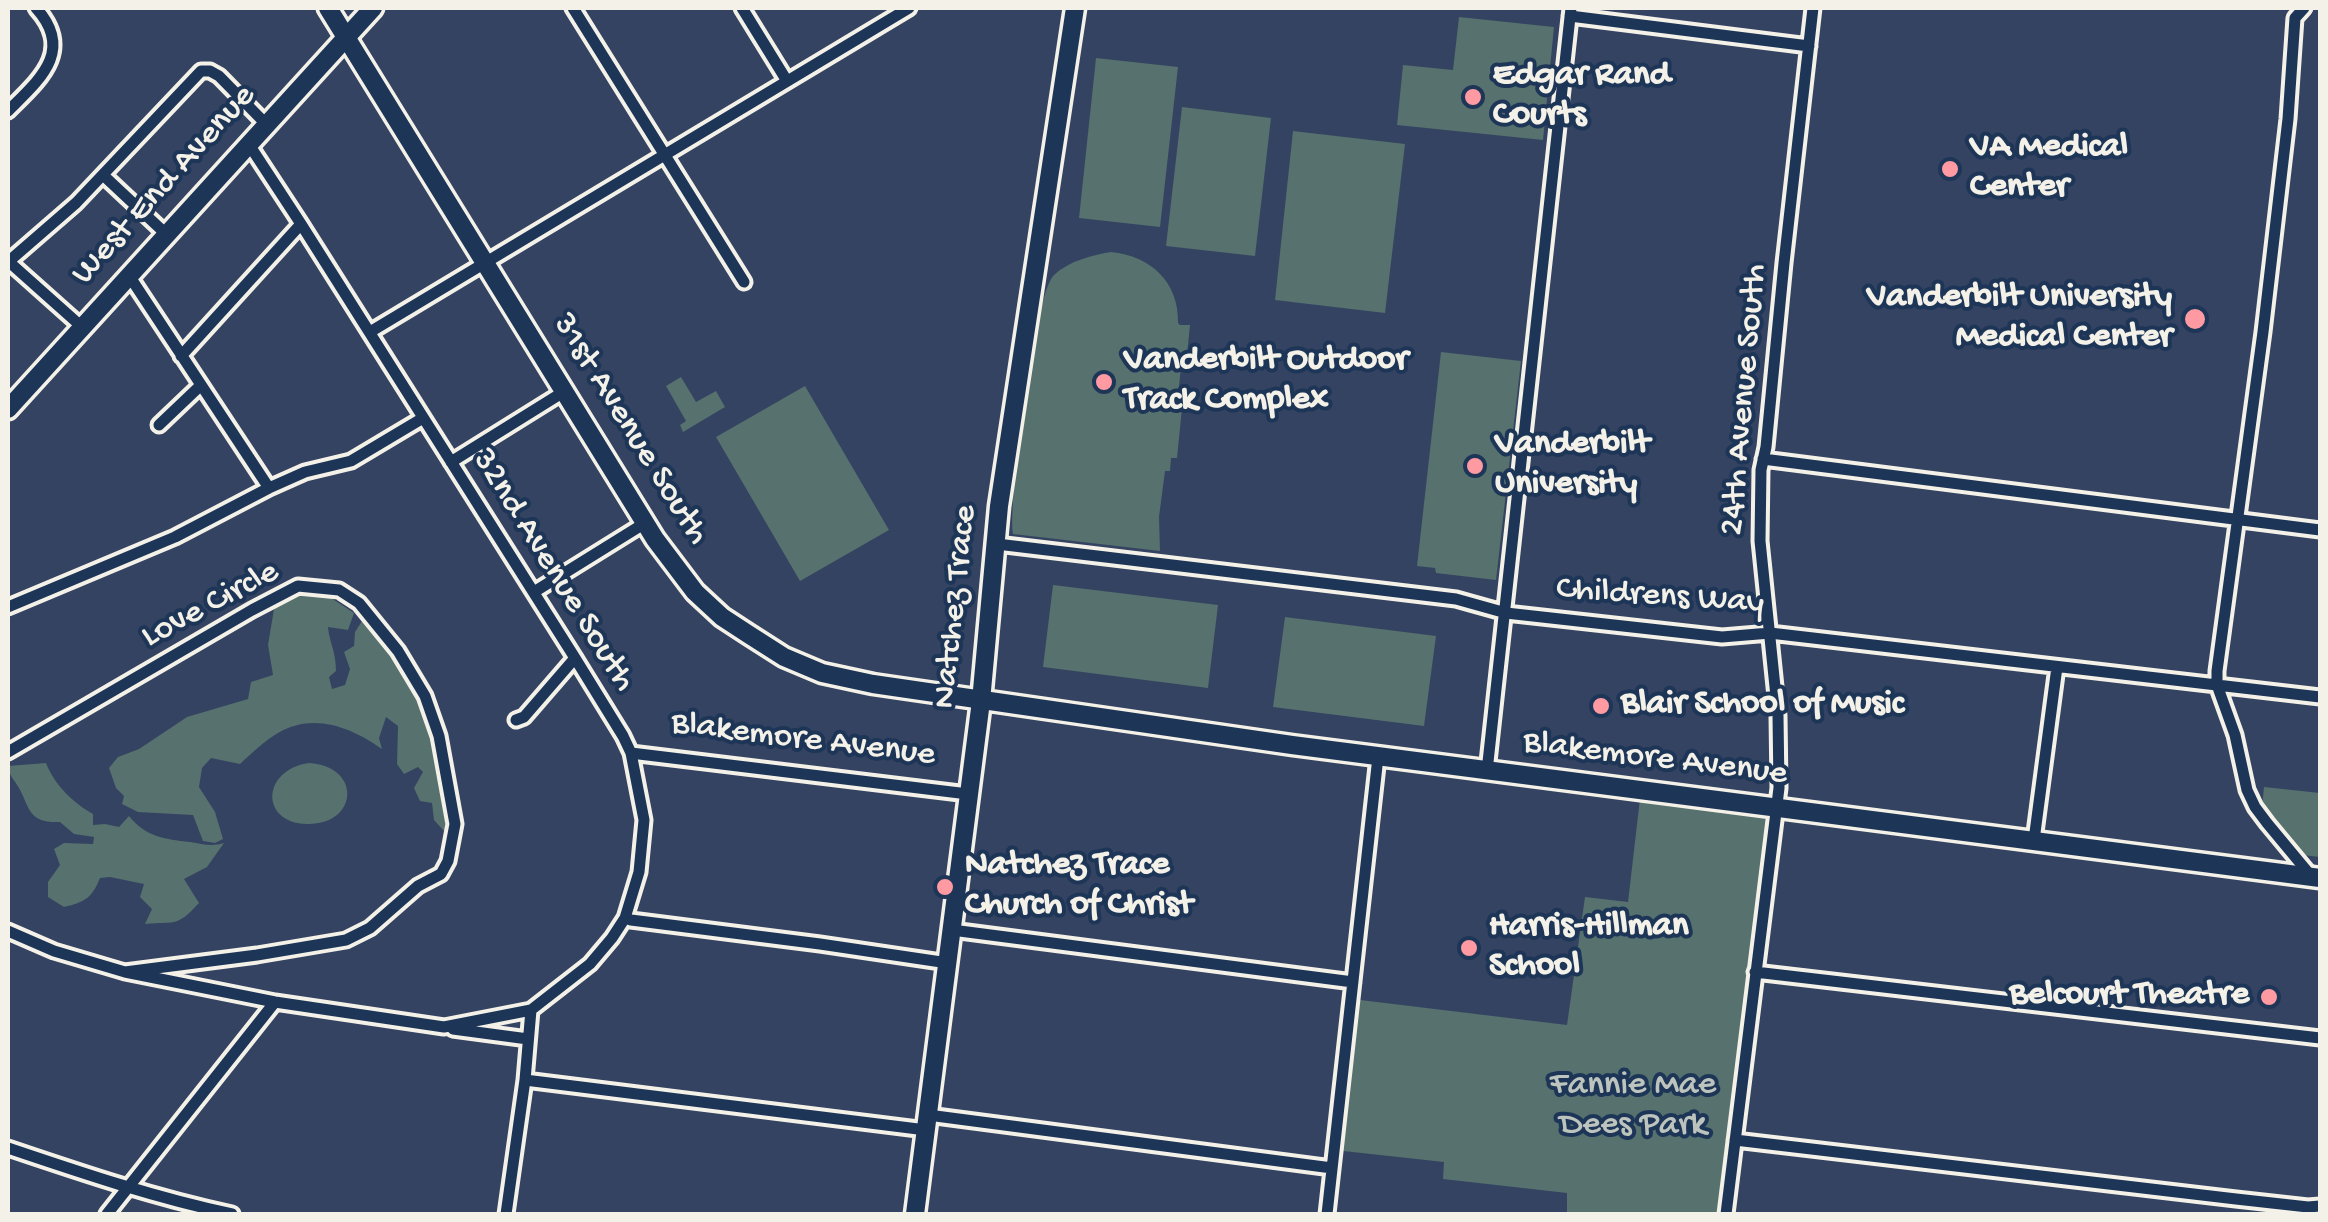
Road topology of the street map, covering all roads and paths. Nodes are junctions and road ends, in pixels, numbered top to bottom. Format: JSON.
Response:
{"nodes":[{"id":1,"x":36,"y":8,"type":"edge"},
{"id":2,"x":328,"y":8,"type":"edge"},
{"id":3,"x":373,"y":8,"type":"edge"},
{"id":4,"x":573,"y":8,"type":"edge"},
{"id":5,"x":742,"y":8,"type":"edge"},
{"id":6,"x":909,"y":8,"type":"edge"},
{"id":7,"x":1074,"y":8,"type":"edge"},
{"id":8,"x":1814,"y":8,"type":"edge"},
{"id":9,"x":2297,"y":11,"type":"edge"},
{"id":10,"x":1570,"y":12,"type":"edge"},
{"id":11,"x":344,"y":36,"type":"junction"},
{"id":12,"x":1809,"y":46,"type":"junction"},
{"id":13,"x":787,"y":81,"type":"junction"},
{"id":14,"x":8,"y":111,"type":"edge"},
{"id":15,"x":265,"y":123,"type":"junction"},
{"id":16,"x":248,"y":143,"type":"junction"},
{"id":17,"x":664,"y":155,"type":"junction"},
{"id":18,"x":103,"y":176,"type":"junction"},
{"id":19,"x":301,"y":224,"type":"junction"},
{"id":20,"x":166,"y":234,"type":"junction"},
{"id":21,"x":8,"y":261,"type":"edge"},
{"id":22,"x":485,"y":262,"type":"junction"},
{"id":23,"x":128,"y":274,"type":"junction"},
{"id":24,"x":744,"y":282,"type":"dead end"},
{"id":25,"x":82,"y":327,"type":"junction"},
{"id":26,"x":370,"y":332,"type":"junction"},
{"id":27,"x":181,"y":356,"type":"junction"},
{"id":28,"x":200,"y":386,"type":"junction"},
{"id":29,"x":565,"y":391,"type":"junction"},
{"id":30,"x":8,"y":409,"type":"edge"},
{"id":31,"x":423,"y":418,"type":"junction"},
{"id":32,"x":159,"y":425,"type":"dead end"},
{"id":33,"x":1763,"y":459,"type":"junction"},
{"id":34,"x":451,"y":462,"type":"junction"},
{"id":35,"x":268,"y":488,"type":"junction"},
{"id":36,"x":2238,"y":521,"type":"junction"},
{"id":37,"x":645,"y":523,"type":"junction"},
{"id":38,"x":2320,"y":530,"type":"edge"},
{"id":39,"x":996,"y":544,"type":"junction"},
{"id":40,"x":534,"y":592,"type":"junction"},
{"id":41,"x":8,"y":606,"type":"edge"},
{"id":42,"x":1506,"y":613,"type":"junction"},
{"id":43,"x":1770,"y":634,"type":"junction"},
{"id":44,"x":576,"y":658,"type":"junction"},
{"id":45,"x":2058,"y":667,"type":"junction"},
{"id":46,"x":2217,"y":685,"type":"junction"},
{"id":47,"x":2320,"y":697,"type":"edge"},
{"id":48,"x":981,"y":701,"type":"junction"},
{"id":49,"x":516,"y":720,"type":"dead end"},
{"id":50,"x":8,"y":752,"type":"edge"},
{"id":51,"x":632,"y":753,"type":"junction"},
{"id":52,"x":1378,"y":757,"type":"junction"},
{"id":53,"x":1487,"y":771,"type":"junction"},
{"id":54,"x":968,"y":794,"type":"junction"},
{"id":55,"x":1776,"y":807,"type":"junction"},
{"id":56,"x":2034,"y":840,"type":"junction"},
{"id":57,"x":2316,"y":877,"type":"edge"},
{"id":58,"x":624,"y":918,"type":"junction"},
{"id":59,"x":8,"y":930,"type":"edge"},
{"id":60,"x":952,"y":930,"type":"junction"},
{"id":61,"x":948,"y":964,"type":"junction"},
{"id":62,"x":125,"y":972,"type":"junction"},
{"id":63,"x":1755,"y":972,"type":"junction"},
{"id":64,"x":1354,"y":982,"type":"junction"},
{"id":65,"x":275,"y":1002,"type":"junction"},
{"id":66,"x":531,"y":1010,"type":"junction"},
{"id":67,"x":444,"y":1028,"type":"junction"},
{"id":68,"x":2320,"y":1038,"type":"edge"},
{"id":69,"x":528,"y":1039,"type":"junction"},
{"id":70,"x":525,"y":1080,"type":"junction"},
{"id":71,"x":927,"y":1122,"type":"junction"},
{"id":72,"x":1735,"y":1140,"type":"junction"},
{"id":73,"x":8,"y":1148,"type":"edge"},
{"id":74,"x":1332,"y":1168,"type":"junction"},
{"id":75,"x":129,"y":1188,"type":"junction"},
{"id":76,"x":2320,"y":1206,"type":"edge"},
{"id":77,"x":107,"y":1214,"type":"edge"},
{"id":78,"x":232,"y":1214,"type":"edge"},
{"id":79,"x":506,"y":1214,"type":"edge"},
{"id":80,"x":914,"y":1214,"type":"edge"},
{"id":81,"x":1327,"y":1214,"type":"edge"},
{"id":82,"x":1726,"y":1214,"type":"edge"}],
"edges":[{"from":1,"to":14,"type":"street"},
{"from":2,"to":11,"type":"main road","name":"31st Avenue South"},
{"from":3,"to":11,"type":"main road","name":"West End Avenue"},
{"from":4,"to":17,"type":"street"},
{"from":5,"to":13,"type":"street"},
{"from":6,"to":13,"type":"street"},
{"from":7,"to":39,"type":"main road","name":"Natchez Trace"},
{"from":8,"to":12,"type":"street","name":"24th Avenue South"},
{"from":9,"to":36,"type":"street"},
{"from":10,"to":12,"type":"street"},
{"from":10,"to":42,"type":"street"},
{"from":11,"to":15,"type":"main road","name":"West End Avenue"},
{"from":11,"to":22,"type":"main road","name":"31st Avenue South"},
{"from":12,"to":33,"type":"street","name":"24th Avenue South"},
{"from":13,"to":17,"type":"street"},
{"from":15,"to":16,"type":"main road","name":"West End Avenue"},
{"from":15,"to":18,"type":"street"},
{"from":16,"to":19,"type":"street","name":"32nd Avenue South"},
{"from":16,"to":20,"type":"main road","name":"West End Avenue"},
{"from":17,"to":22,"type":"street"},
{"from":17,"to":24,"type":"street"},
{"from":18,"to":20,"type":"street"},
{"from":18,"to":21,"type":"street"},
{"from":19,"to":26,"type":"street","name":"32nd Avenue South"},
{"from":19,"to":27,"type":"street"},
{"from":20,"to":23,"type":"main road","name":"West End Avenue"},
{"from":21,"to":25,"type":"street"},
{"from":22,"to":26,"type":"street"},
{"from":22,"to":29,"type":"main road","name":"31st Avenue South"},
{"from":23,"to":25,"type":"main road","name":"West End Avenue"},
{"from":23,"to":27,"type":"street"},
{"from":25,"to":30,"type":"main road","name":"West End Avenue"},
{"from":26,"to":31,"type":"street","name":"32nd Avenue South"},
{"from":27,"to":28,"type":"street"},
{"from":28,"to":32,"type":"street"},
{"from":28,"to":35,"type":"street"},
{"from":29,"to":34,"type":"street"},
{"from":29,"to":37,"type":"main road","name":"31st Avenue South"},
{"from":31,"to":34,"type":"street","name":"32nd Avenue South"},
{"from":31,"to":35,"type":"street"},
{"from":33,"to":36,"type":"street"},
{"from":33,"to":43,"type":"street","name":"24th Avenue South"},
{"from":34,"to":40,"type":"street","name":"32nd Avenue South"},
{"from":35,"to":41,"type":"street"},
{"from":36,"to":38,"type":"street"},
{"from":36,"to":46,"type":"street"},
{"from":37,"to":40,"type":"street"},
{"from":37,"to":48,"type":"main road","name":"31st Avenue South"},
{"from":39,"to":42,"type":"street","name":"Childrens Way"},
{"from":39,"to":48,"type":"main road","name":"Natchez Trace"},
{"from":40,"to":44,"type":"street","name":"32nd Avenue South"},
{"from":42,"to":43,"type":"street","name":"Childrens Way"},
{"from":42,"to":53,"type":"street"},
{"from":43,"to":45,"type":"street","name":"Childrens Way"},
{"from":43,"to":55,"type":"street","name":"24th Avenue South"},
{"from":44,"to":49,"type":"street"},
{"from":44,"to":51,"type":"street","name":"32nd Avenue South"},
{"from":45,"to":46,"type":"street","name":"Childrens Way"},
{"from":45,"to":56,"type":"street"},
{"from":46,"to":47,"type":"street","name":"Childrens Way"},
{"from":46,"to":57,"type":"street"},
{"from":48,"to":52,"type":"main road","name":"Blakemore Avenue"},
{"from":48,"to":54,"type":"main road","name":"Natchez Trace"},
{"from":50,"to":62,"type":"street","name":"Love Circle"},
{"from":51,"to":54,"type":"street","name":"Blakemore Avenue"},
{"from":51,"to":58,"type":"street","name":"32nd Avenue South"},
{"from":52,"to":53,"type":"main road","name":"Blakemore Avenue"},
{"from":52,"to":64,"type":"street"},
{"from":53,"to":55,"type":"main road","name":"Blakemore Avenue"},
{"from":54,"to":60,"type":"main road","name":"Natchez Trace"},
{"from":55,"to":56,"type":"main road","name":"Blakemore Avenue"},
{"from":55,"to":63,"type":"street","name":"24th Avenue South"},
{"from":56,"to":57,"type":"main road","name":"Blakemore Avenue"},
{"from":58,"to":61,"type":"street"},
{"from":58,"to":66,"type":"street","name":"32nd Avenue South"},
{"from":59,"to":62,"type":"street"},
{"from":60,"to":61,"type":"main road","name":"Natchez Trace"},
{"from":60,"to":64,"type":"street"},
{"from":61,"to":71,"type":"main road","name":"Natchez Trace"},
{"from":62,"to":65,"type":"street"},
{"from":63,"to":68,"type":"street"},
{"from":63,"to":72,"type":"street","name":"24th Avenue South"},
{"from":64,"to":74,"type":"street"},
{"from":65,"to":67,"type":"street"},
{"from":65,"to":75,"type":"street"},
{"from":66,"to":67,"type":"street"},
{"from":66,"to":69,"type":"street"},
{"from":67,"to":69,"type":"street"},
{"from":69,"to":70,"type":"street"},
{"from":70,"to":71,"type":"street"},
{"from":70,"to":79,"type":"street"},
{"from":71,"to":74,"type":"street"},
{"from":71,"to":80,"type":"main road","name":"Natchez Trace"},
{"from":72,"to":76,"type":"street"},
{"from":72,"to":82,"type":"street","name":"24th Avenue South"},
{"from":73,"to":75,"type":"street"},
{"from":74,"to":81,"type":"street"},
{"from":75,"to":77,"type":"street"},
{"from":75,"to":78,"type":"street"}]}
